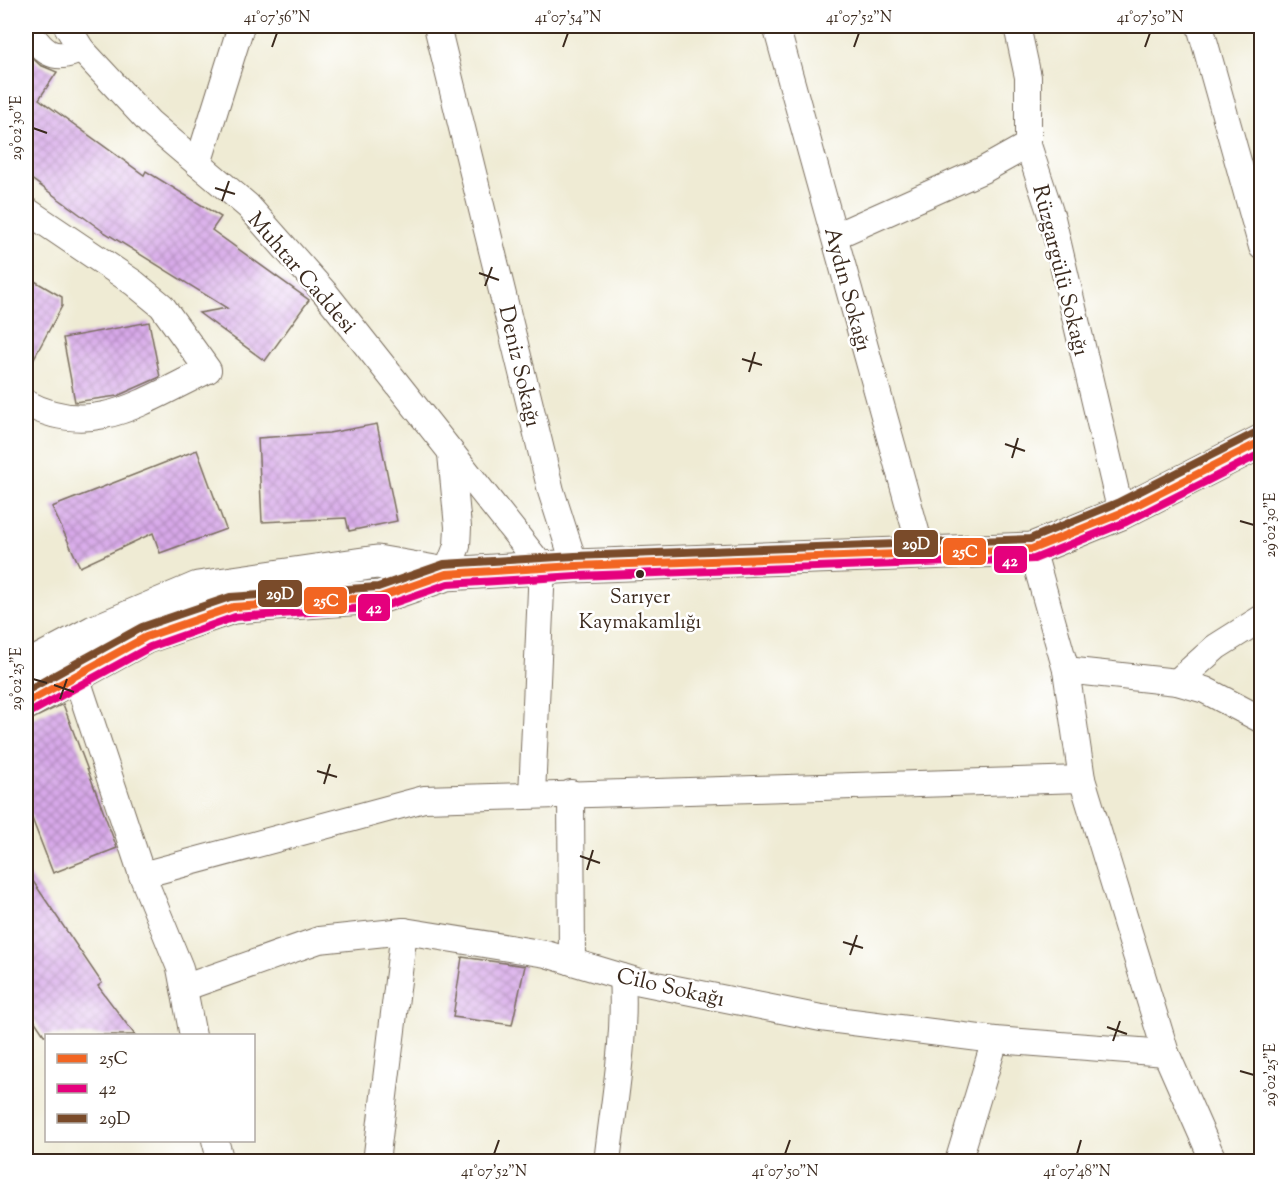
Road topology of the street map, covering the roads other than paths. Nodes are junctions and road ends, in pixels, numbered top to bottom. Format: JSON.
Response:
{"nodes":[{"id":1,"x":67,"y":26,"type":"edge"},
{"id":2,"x":241,"y":26,"type":"edge"},
{"id":3,"x":437,"y":26,"type":"edge"},
{"id":4,"x":776,"y":26,"type":"edge"},
{"id":5,"x":1017,"y":26,"type":"edge"},
{"id":6,"x":1200,"y":26,"type":"edge"},
{"id":7,"x":26,"y":27,"type":"edge"},
{"id":8,"x":81,"y":49,"type":"junction"},
{"id":9,"x":1028,"y":145,"type":"junction"},
{"id":10,"x":198,"y":164,"type":"junction"},
{"id":11,"x":26,"y":210,"type":"edge"},
{"id":12,"x":835,"y":236,"type":"junction"},
{"id":13,"x":1262,"y":247,"type":"edge"},
{"id":14,"x":26,"y":403,"type":"edge"},
{"id":15,"x":1262,"y":441,"type":"edge"},
{"id":16,"x":451,"y":454,"type":"junction"},
{"id":17,"x":1121,"y":513,"type":"junction"},
{"id":18,"x":1032,"y":549,"type":"junction"},
{"id":19,"x":922,"y":553,"type":"junction"},
{"id":20,"x":575,"y":566,"type":"junction"},
{"id":21,"x":542,"y":567,"type":"junction"},
{"id":22,"x":446,"y":574,"type":"junction"},
{"id":23,"x":1262,"y":618,"type":"edge"},
{"id":24,"x":26,"y":668,"type":"edge"},
{"id":25,"x":1066,"y":670,"type":"junction"},
{"id":26,"x":76,"y":676,"type":"junction"},
{"id":27,"x":1178,"y":682,"type":"junction"},
{"id":28,"x":26,"y":703,"type":"edge"},
{"id":29,"x":1262,"y":720,"type":"edge"},
{"id":30,"x":1082,"y":779,"type":"junction"},
{"id":31,"x":571,"y":793,"type":"junction"},
{"id":32,"x":532,"y":795,"type":"junction"},
{"id":33,"x":142,"y":875,"type":"junction"},
{"id":34,"x":404,"y":931,"type":"junction"},
{"id":35,"x":572,"y":962,"type":"junction"},
{"id":36,"x":622,"y":976,"type":"junction"},
{"id":37,"x":186,"y":987,"type":"junction"},
{"id":38,"x":193,"y":1034,"type":"edge"},
{"id":39,"x":994,"y":1040,"type":"junction"},
{"id":40,"x":1166,"y":1053,"type":"junction"},
{"id":41,"x":216,"y":1142,"type":"edge"},
{"id":42,"x":221,"y":1161,"type":"edge"},
{"id":43,"x":376,"y":1161,"type":"edge"},
{"id":44,"x":607,"y":1161,"type":"edge"},
{"id":45,"x":958,"y":1161,"type":"edge"},
{"id":46,"x":1214,"y":1161,"type":"edge"}],
"edges":[{"from":1,"to":8,"type":"street","name":"Muhtar Caddesi"},
{"from":2,"to":10,"type":"street"},
{"from":3,"to":20,"type":"street","name":"Deniz Sokağı"},
{"from":4,"to":12,"type":"street","name":"Aydın Sokağı"},
{"from":5,"to":9,"type":"street","name":"Rüzgargülü Sokağı"},
{"from":6,"to":13,"type":"street"},
{"from":7,"to":8,"type":"street"},
{"from":8,"to":10,"type":"street","name":"Muhtar Caddesi"},
{"from":9,"to":12,"type":"street"},
{"from":9,"to":17,"type":"street","name":"Rüzgargülü Sokağı"},
{"from":10,"to":16,"type":"street","name":"Muhtar Caddesi"},
{"from":11,"to":14,"type":"street"},
{"from":12,"to":19,"type":"street","name":"Aydın Sokağı"},
{"from":15,"to":17,"type":"main road"},
{"from":16,"to":21,"type":"street","name":"Muhtar Caddesi"},
{"from":16,"to":22,"type":"street"},
{"from":17,"to":18,"type":"main road"},
{"from":18,"to":19,"type":"main road"},
{"from":18,"to":25,"type":"street"},
{"from":19,"to":20,"type":"main road"},
{"from":20,"to":21,"type":"main road"},
{"from":21,"to":22,"type":"main road"},
{"from":21,"to":32,"type":"street"},
{"from":22,"to":24,"type":"main road"},
{"from":22,"to":26,"type":"main road"},
{"from":23,"to":27,"type":"street"},
{"from":25,"to":27,"type":"street"},
{"from":25,"to":30,"type":"street"},
{"from":26,"to":28,"type":"main road"},
{"from":26,"to":33,"type":"street"},
{"from":27,"to":29,"type":"street"},
{"from":30,"to":31,"type":"street"},
{"from":30,"to":40,"type":"street"},
{"from":31,"to":32,"type":"street"},
{"from":31,"to":35,"type":"street"},
{"from":32,"to":33,"type":"street"},
{"from":33,"to":37,"type":"street"},
{"from":34,"to":35,"type":"street","name":"Cilo Sokağı"},
{"from":34,"to":37,"type":"street","name":"Cilo Sokağı"},
{"from":34,"to":43,"type":"street"},
{"from":35,"to":36,"type":"street","name":"Cilo Sokağı"},
{"from":36,"to":39,"type":"street","name":"Cilo Sokağı"},
{"from":36,"to":44,"type":"street"},
{"from":37,"to":38,"type":"street"},
{"from":39,"to":40,"type":"street","name":"Cilo Sokağı"},
{"from":39,"to":45,"type":"street"},
{"from":40,"to":46,"type":"street"},
{"from":41,"to":42,"type":"street"}]}
